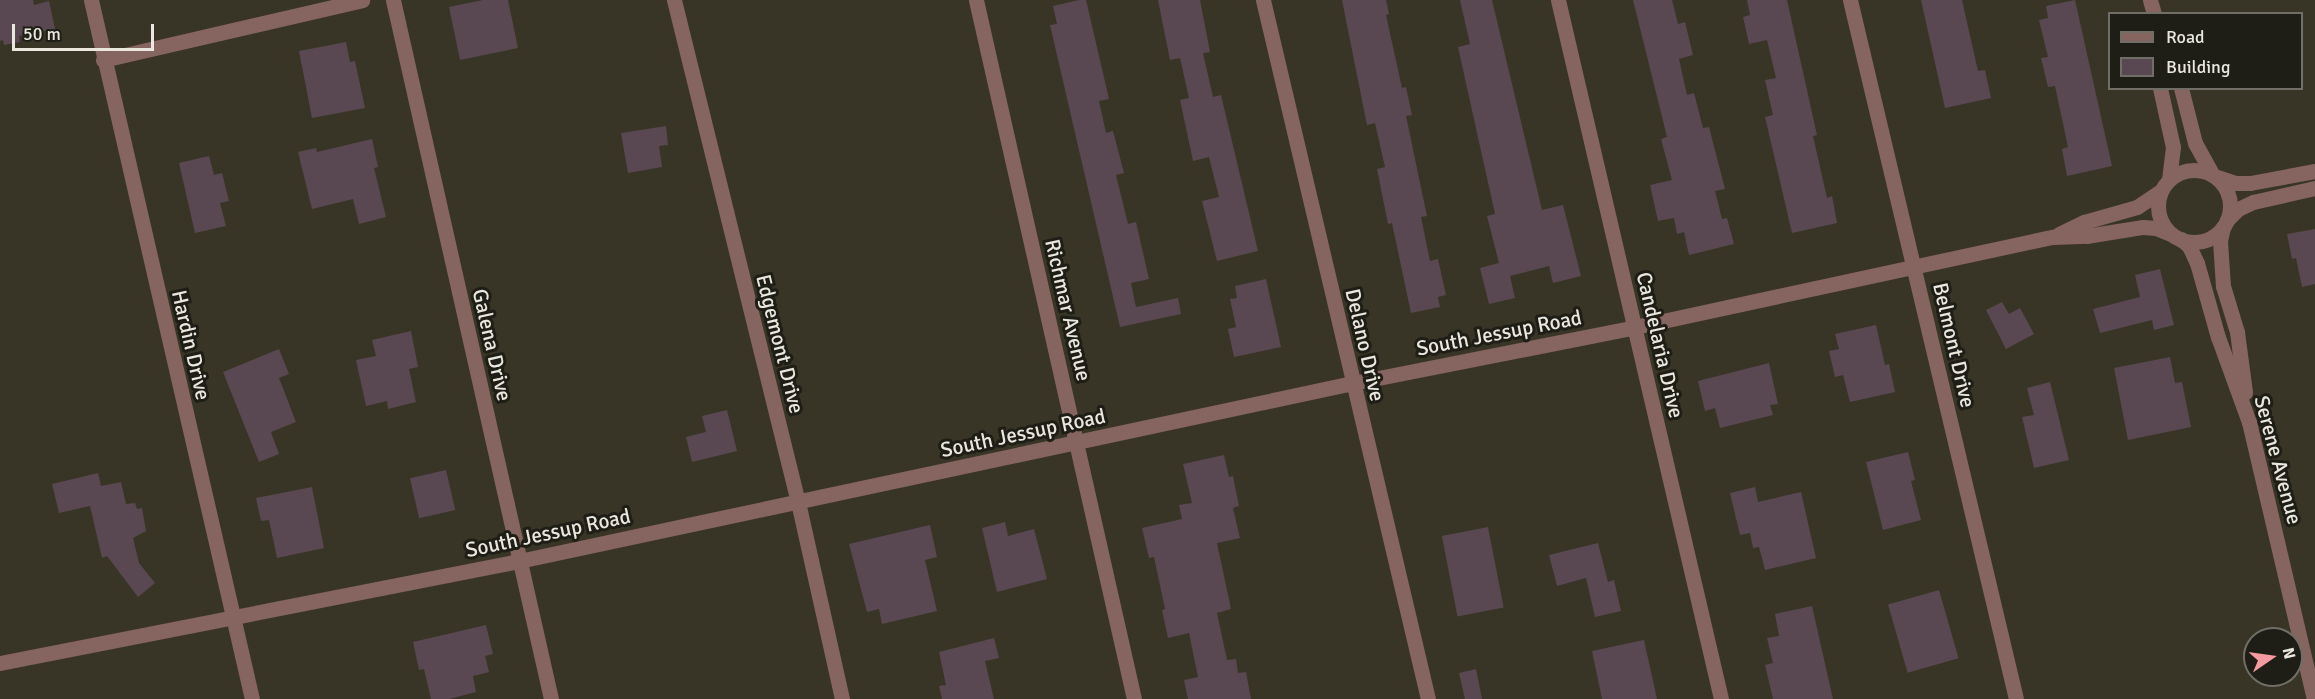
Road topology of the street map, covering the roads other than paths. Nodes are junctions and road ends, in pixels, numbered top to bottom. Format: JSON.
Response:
{"nodes":[{"id":1,"x":91,"y":0,"type":"edge"},
{"id":2,"x":362,"y":0,"type":"edge"},
{"id":3,"x":393,"y":0,"type":"edge"},
{"id":4,"x":674,"y":0,"type":"edge"},
{"id":5,"x":976,"y":0,"type":"edge"},
{"id":6,"x":1263,"y":0,"type":"edge"},
{"id":7,"x":1558,"y":0,"type":"edge"},
{"id":8,"x":1850,"y":0,"type":"edge"},
{"id":9,"x":103,"y":60,"type":"junction"},
{"id":10,"x":2160,"y":90,"type":"edge"},
{"id":11,"x":2182,"y":90,"type":"edge"},
{"id":12,"x":2315,"y":171,"type":"edge"},
{"id":13,"x":2215,"y":176,"type":"junction"},
{"id":14,"x":2165,"y":185,"type":"junction"},
{"id":15,"x":2315,"y":188,"type":"edge"},
{"id":16,"x":2225,"y":223,"type":"junction"},
{"id":17,"x":2176,"y":236,"type":"junction"},
{"id":18,"x":2053,"y":237,"type":"junction"},
{"id":19,"x":1914,"y":268,"type":"junction"},
{"id":20,"x":1635,"y":327,"type":"junction"},
{"id":21,"x":1353,"y":384,"type":"junction"},
{"id":22,"x":2249,"y":422,"type":"junction"},
{"id":23,"x":1076,"y":444,"type":"junction"},
{"id":24,"x":798,"y":502,"type":"junction"},
{"id":25,"x":519,"y":561,"type":"junction"},
{"id":26,"x":232,"y":618,"type":"junction"},
{"id":27,"x":0,"y":663,"type":"edge"},
{"id":28,"x":252,"y":699,"type":"edge"},
{"id":29,"x":551,"y":699,"type":"edge"},
{"id":30,"x":843,"y":699,"type":"edge"},
{"id":31,"x":1134,"y":699,"type":"edge"},
{"id":32,"x":1428,"y":699,"type":"edge"},
{"id":33,"x":1721,"y":699,"type":"edge"},
{"id":34,"x":2016,"y":699,"type":"edge"},
{"id":35,"x":2314,"y":699,"type":"edge"}],
"edges":[{"from":1,"to":9,"type":"street","name":"Hardin Drive"},
{"from":2,"to":9,"type":"street"},
{"from":3,"to":25,"type":"street","name":"Galena Drive"},
{"from":4,"to":24,"type":"street","name":"Edgemont Drive"},
{"from":5,"to":23,"type":"street","name":"Richmar Avenue"},
{"from":6,"to":21,"type":"street","name":"Delano Drive"},
{"from":7,"to":20,"type":"street","name":"Candelaria Drive"},
{"from":8,"to":19,"type":"street","name":"Belmont Drive"},
{"from":9,"to":26,"type":"street","name":"Hardin Drive"},
{"from":10,"to":14,"type":"street"},
{"from":11,"to":13,"type":"street"},
{"from":12,"to":13,"type":"street"},
{"from":13,"to":14,"type":"street"},
{"from":13,"to":16,"type":"street"},
{"from":14,"to":17,"type":"street"},
{"from":14,"to":18,"type":"street","name":"South Jessup Road"},
{"from":15,"to":16,"type":"street"},
{"from":16,"to":17,"type":"street"},
{"from":16,"to":22,"type":"street"},
{"from":17,"to":18,"type":"street","name":"South Jessup Road"},
{"from":17,"to":22,"type":"street","name":"Serene Avenue"},
{"from":18,"to":19,"type":"street","name":"South Jessup Road"},
{"from":19,"to":20,"type":"street","name":"South Jessup Road"},
{"from":19,"to":34,"type":"street","name":"Belmont Drive"},
{"from":20,"to":21,"type":"street","name":"South Jessup Road"},
{"from":20,"to":33,"type":"street","name":"Candelaria Drive"},
{"from":21,"to":23,"type":"street","name":"South Jessup Road"},
{"from":21,"to":32,"type":"street","name":"Delano Drive"},
{"from":22,"to":35,"type":"street","name":"Serene Avenue"},
{"from":23,"to":24,"type":"street","name":"South Jessup Road"},
{"from":23,"to":31,"type":"street","name":"Richmar Avenue"},
{"from":24,"to":25,"type":"street","name":"South Jessup Road"},
{"from":24,"to":30,"type":"street","name":"Edgemont Drive"},
{"from":25,"to":26,"type":"street","name":"South Jessup Road"},
{"from":25,"to":29,"type":"street","name":"Galena Drive"},
{"from":26,"to":27,"type":"street","name":"South Jessup Road"},
{"from":26,"to":28,"type":"street","name":"Hardin Drive"}]}
